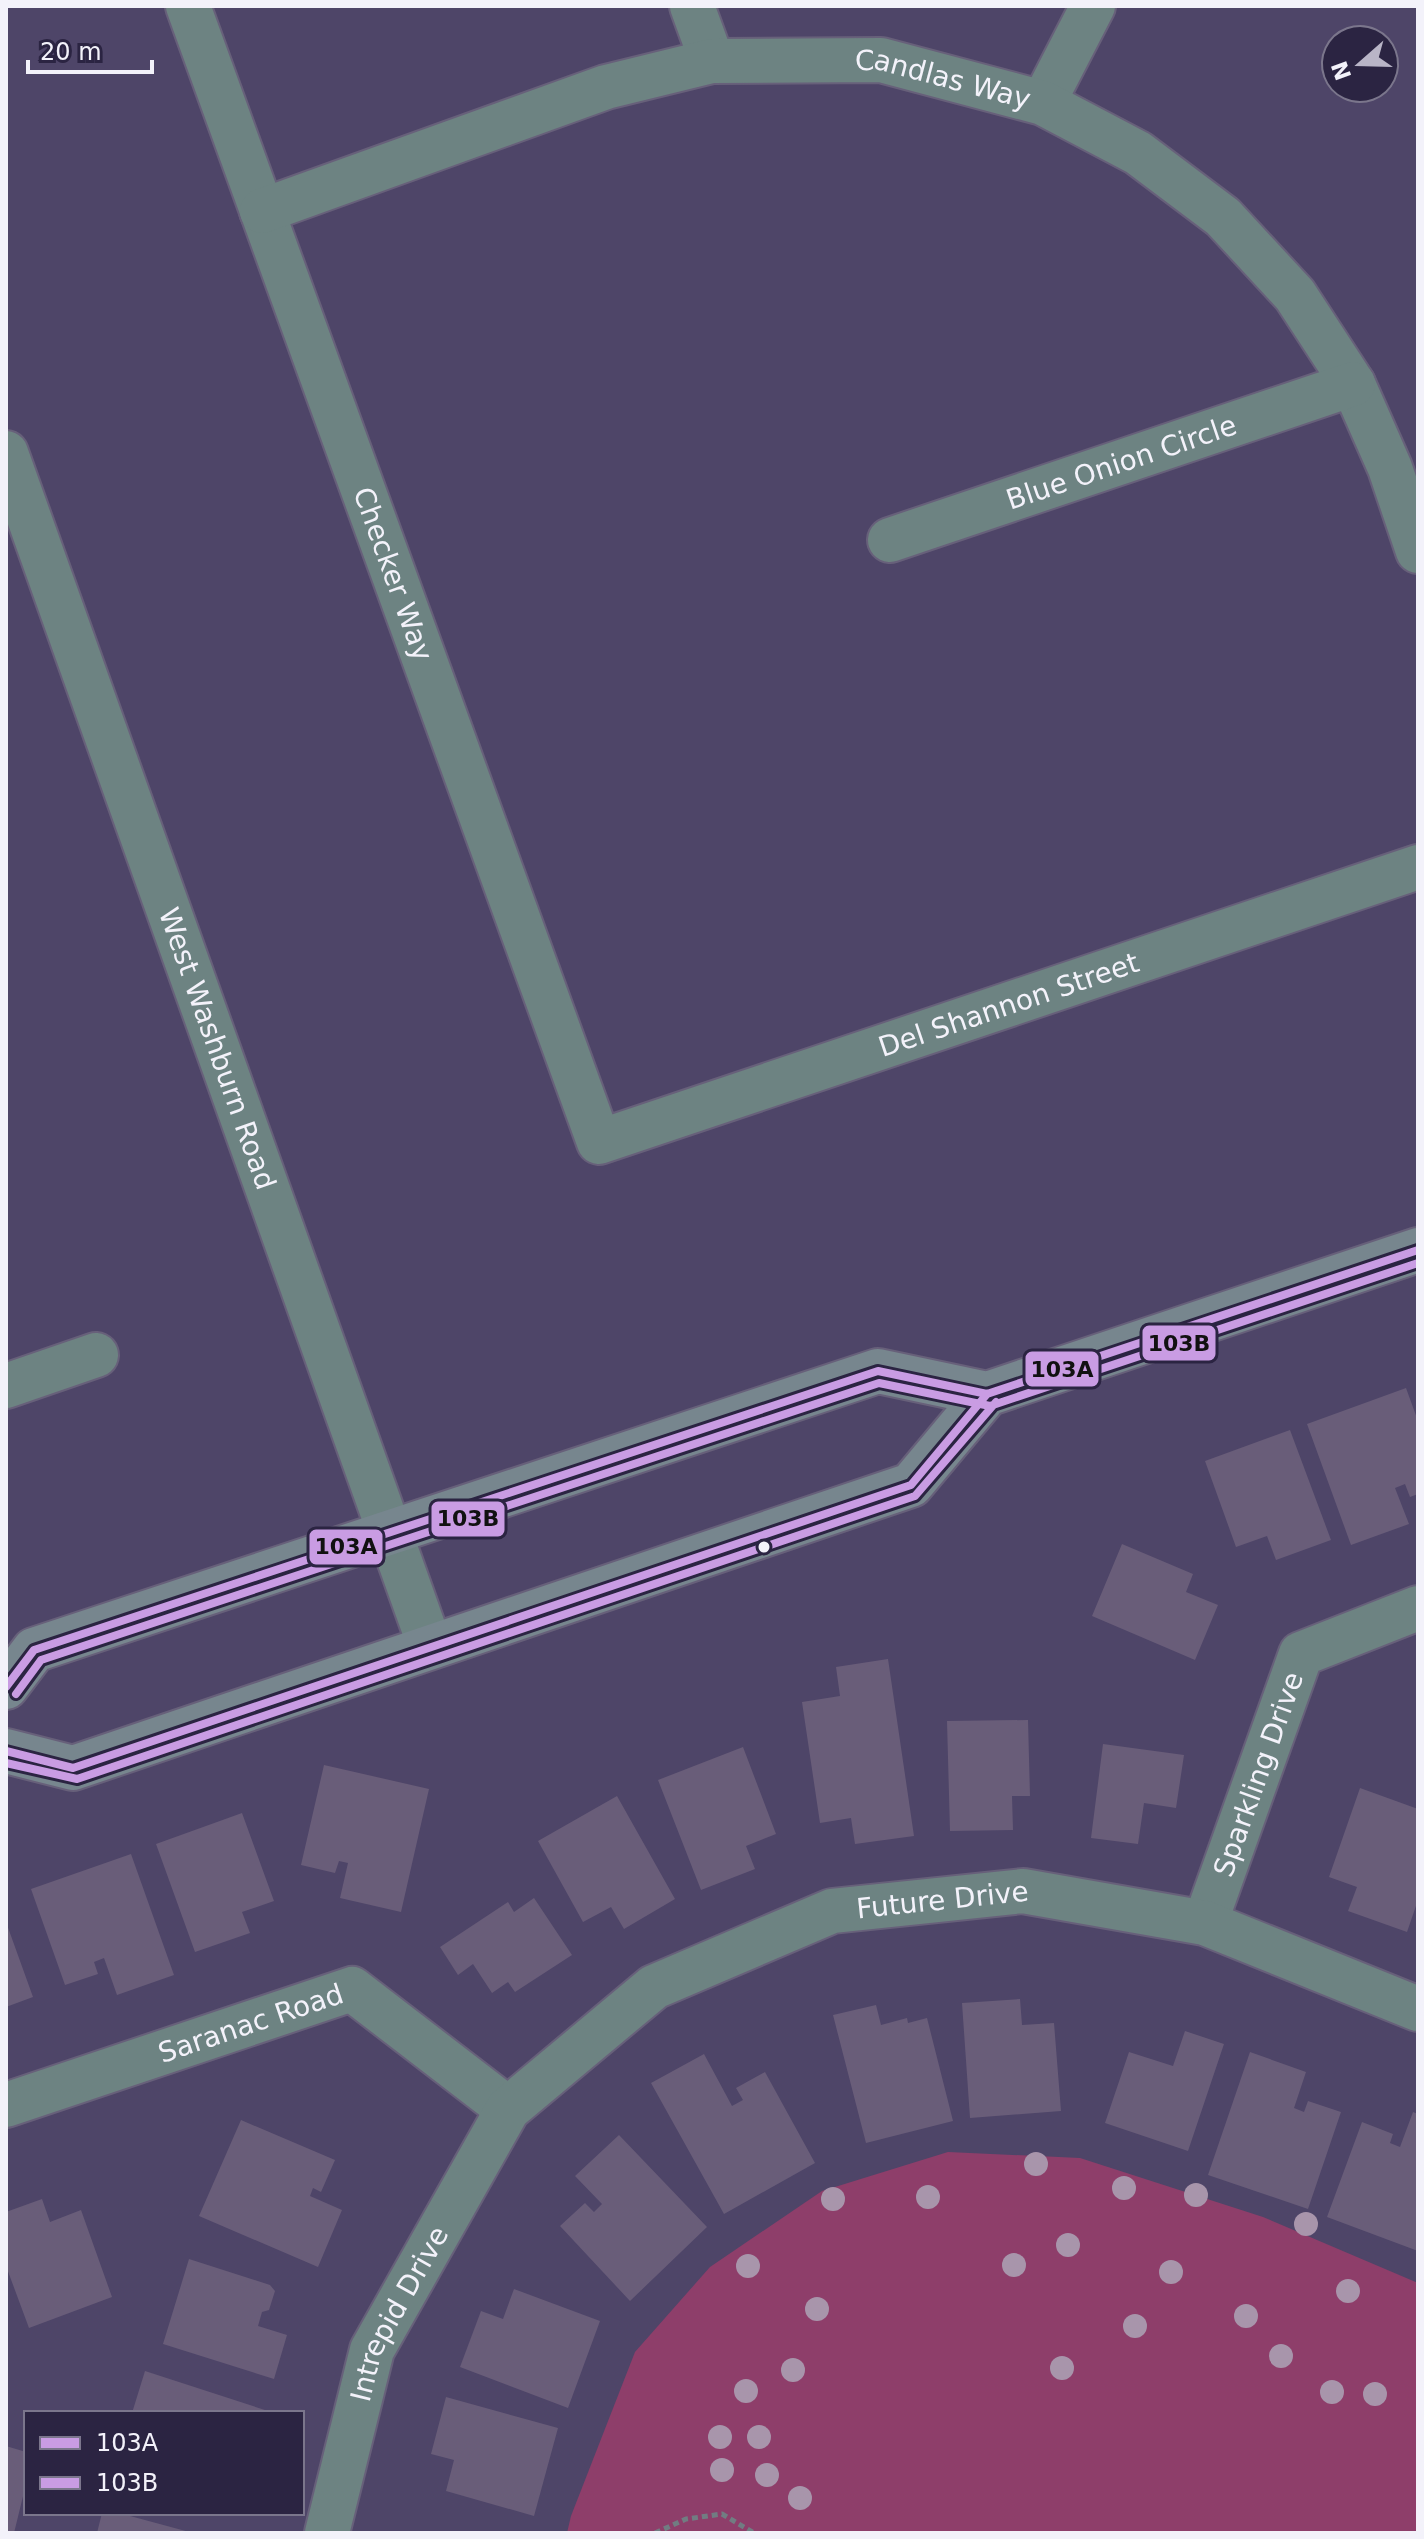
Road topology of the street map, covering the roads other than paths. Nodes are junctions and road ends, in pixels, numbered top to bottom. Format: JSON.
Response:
{"nodes":[{"id":1,"x":188,"y":6,"type":"edge"},
{"id":2,"x":692,"y":6,"type":"edge"},
{"id":3,"x":1093,"y":6,"type":"edge"},
{"id":4,"x":712,"y":61,"type":"junction"},
{"id":5,"x":1043,"y":103,"type":"junction"},
{"id":6,"x":262,"y":211,"type":"junction"},
{"id":7,"x":1353,"y":384,"type":"junction"},
{"id":8,"x":6,"y":453,"type":"edge"},
{"id":9,"x":890,"y":540,"type":"dead end"},
{"id":10,"x":1418,"y":551,"type":"edge"},
{"id":11,"x":1418,"y":867,"type":"edge"},
{"id":12,"x":599,"y":1142,"type":"joint"},
{"id":13,"x":1418,"y":1250,"type":"edge"},
{"id":14,"x":96,"y":1355,"type":"dead end"},
{"id":15,"x":6,"y":1386,"type":"edge"},
{"id":16,"x":987,"y":1394,"type":"junction"},
{"id":17,"x":390,"y":1534,"type":"junction"},
{"id":18,"x":1418,"y":1608,"type":"edge"},
{"id":19,"x":430,"y":1646,"type":"junction"},
{"id":20,"x":6,"y":1687,"type":"edge"},
{"id":21,"x":6,"y":1751,"type":"edge"},
{"id":22,"x":1205,"y":1923,"type":"junction"},
{"id":23,"x":1418,"y":2009,"type":"edge"},
{"id":24,"x":6,"y":2105,"type":"edge"},
{"id":25,"x":508,"y":2109,"type":"junction"},
{"id":26,"x":327,"y":2533,"type":"edge"}],
"edges":[{"from":1,"to":6,"type":"street","name":"Checker Way"},
{"from":2,"to":4,"type":"street"},
{"from":3,"to":5,"type":"street"},
{"from":4,"to":5,"type":"street","name":"Candlas Way"},
{"from":4,"to":6,"type":"street","name":"Candlas Way"},
{"from":5,"to":7,"type":"street","name":"Candlas Way"},
{"from":6,"to":12,"type":"street","name":"Checker Way"},
{"from":7,"to":9,"type":"street","name":"Blue Onion Circle"},
{"from":7,"to":10,"type":"street","name":"Candlas Way"},
{"from":8,"to":17,"type":"street","name":"West Washburn Road"},
{"from":11,"to":12,"type":"street","name":"Del Shannon Street"},
{"from":13,"to":16,"type":"main road"},
{"from":14,"to":15,"type":"street"},
{"from":16,"to":17,"type":"main road"},
{"from":16,"to":19,"type":"main road"},
{"from":17,"to":19,"type":"street","name":"West Washburn Road"},
{"from":17,"to":20,"type":"main road"},
{"from":18,"to":22,"type":"street","name":"Sparkling Drive"},
{"from":19,"to":21,"type":"main road"},
{"from":22,"to":23,"type":"street","name":"Future Drive"},
{"from":22,"to":25,"type":"street","name":"Future Drive"},
{"from":24,"to":25,"type":"street","name":"Saranac Road"},
{"from":25,"to":26,"type":"street","name":"Intrepid Drive"}]}
